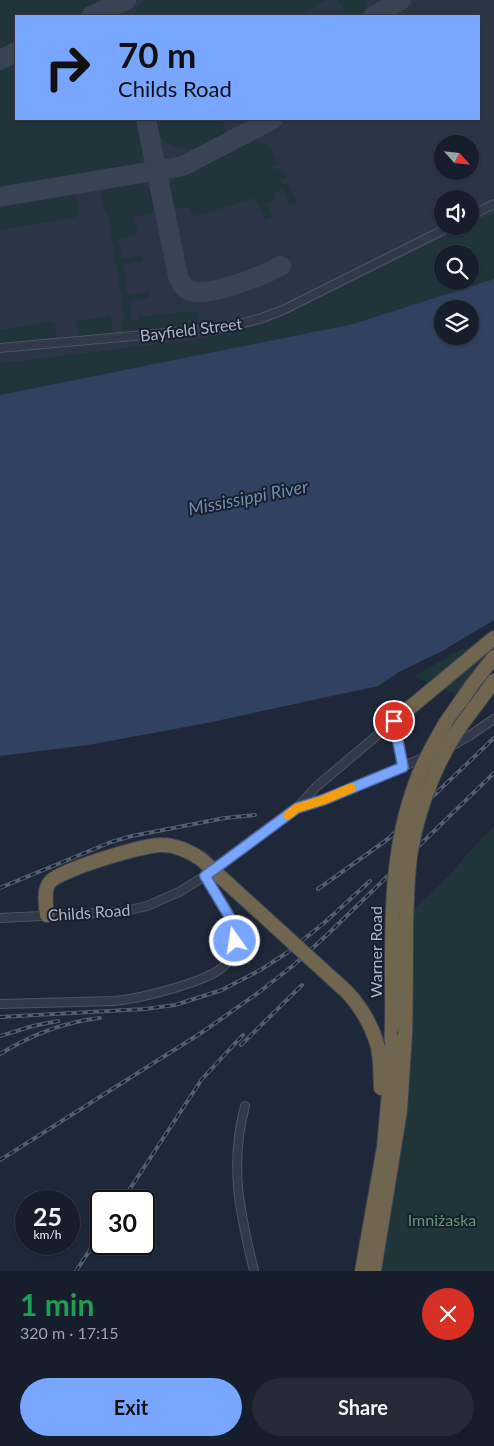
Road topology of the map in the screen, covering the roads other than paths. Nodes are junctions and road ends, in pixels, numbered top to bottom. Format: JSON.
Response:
{"nodes":[{"id":1,"x":494,"y":204,"type":"edge"},
{"id":2,"x":479,"y":212,"type":"edge"},
{"id":3,"x":434,"y":234,"type":"edge"},
{"id":4,"x":0,"y":348,"type":"edge"},
{"id":5,"x":494,"y":638,"type":"edge"},
{"id":6,"x":494,"y":657,"type":"edge"},
{"id":7,"x":494,"y":682,"type":"edge"},
{"id":8,"x":494,"y":719,"type":"edge"},
{"id":9,"x":394,"y":721,"type":"junction"},
{"id":10,"x":403,"y":767,"type":"junction"},
{"id":11,"x":297,"y":808,"type":"junction"},
{"id":12,"x":205,"y":876,"type":"junction"},
{"id":13,"x":47,"y":915,"type":"junction"},
{"id":14,"x":0,"y":918,"type":"edge"},
{"id":15,"x":0,"y":1004,"type":"edge"},
{"id":16,"x":246,"y":1106,"type":"dead end"},
{"id":17,"x":384,"y":1147,"type":"junction"},
{"id":18,"x":254,"y":1271,"type":"edge"},
{"id":19,"x":362,"y":1271,"type":"edge"},
{"id":20,"x":374,"y":1271,"type":"edge"}],
"edges":[{"from":1,"to":2,"type":"street"},
{"from":3,"to":4,"type":"street","name":"Bayfield Street"},
{"from":5,"to":9,"type":"highway"},
{"from":6,"to":17,"type":"highway","name":"Warner Road","bridge":true},
{"from":7,"to":20,"type":"highway","name":"Warner Road","bridge":true},
{"from":8,"to":10,"type":"street","name":"Childs Road"},
{"from":9,"to":10,"type":"street"},
{"from":9,"to":11,"type":"street","name":"Childs Road"},
{"from":10,"to":11,"type":"street","name":"Childs Road"},
{"from":11,"to":12,"type":"street","name":"Childs Road"},
{"from":12,"to":13,"type":"street","name":"Childs Road"},
{"from":12,"to":15,"type":"street"},
{"from":13,"to":14,"type":"street","name":"Childs Road"},
{"from":13,"to":17,"type":"highway","bridge":true},
{"from":16,"to":18,"type":"street"},
{"from":17,"to":19,"type":"highway","name":"Warner Road"}]}
